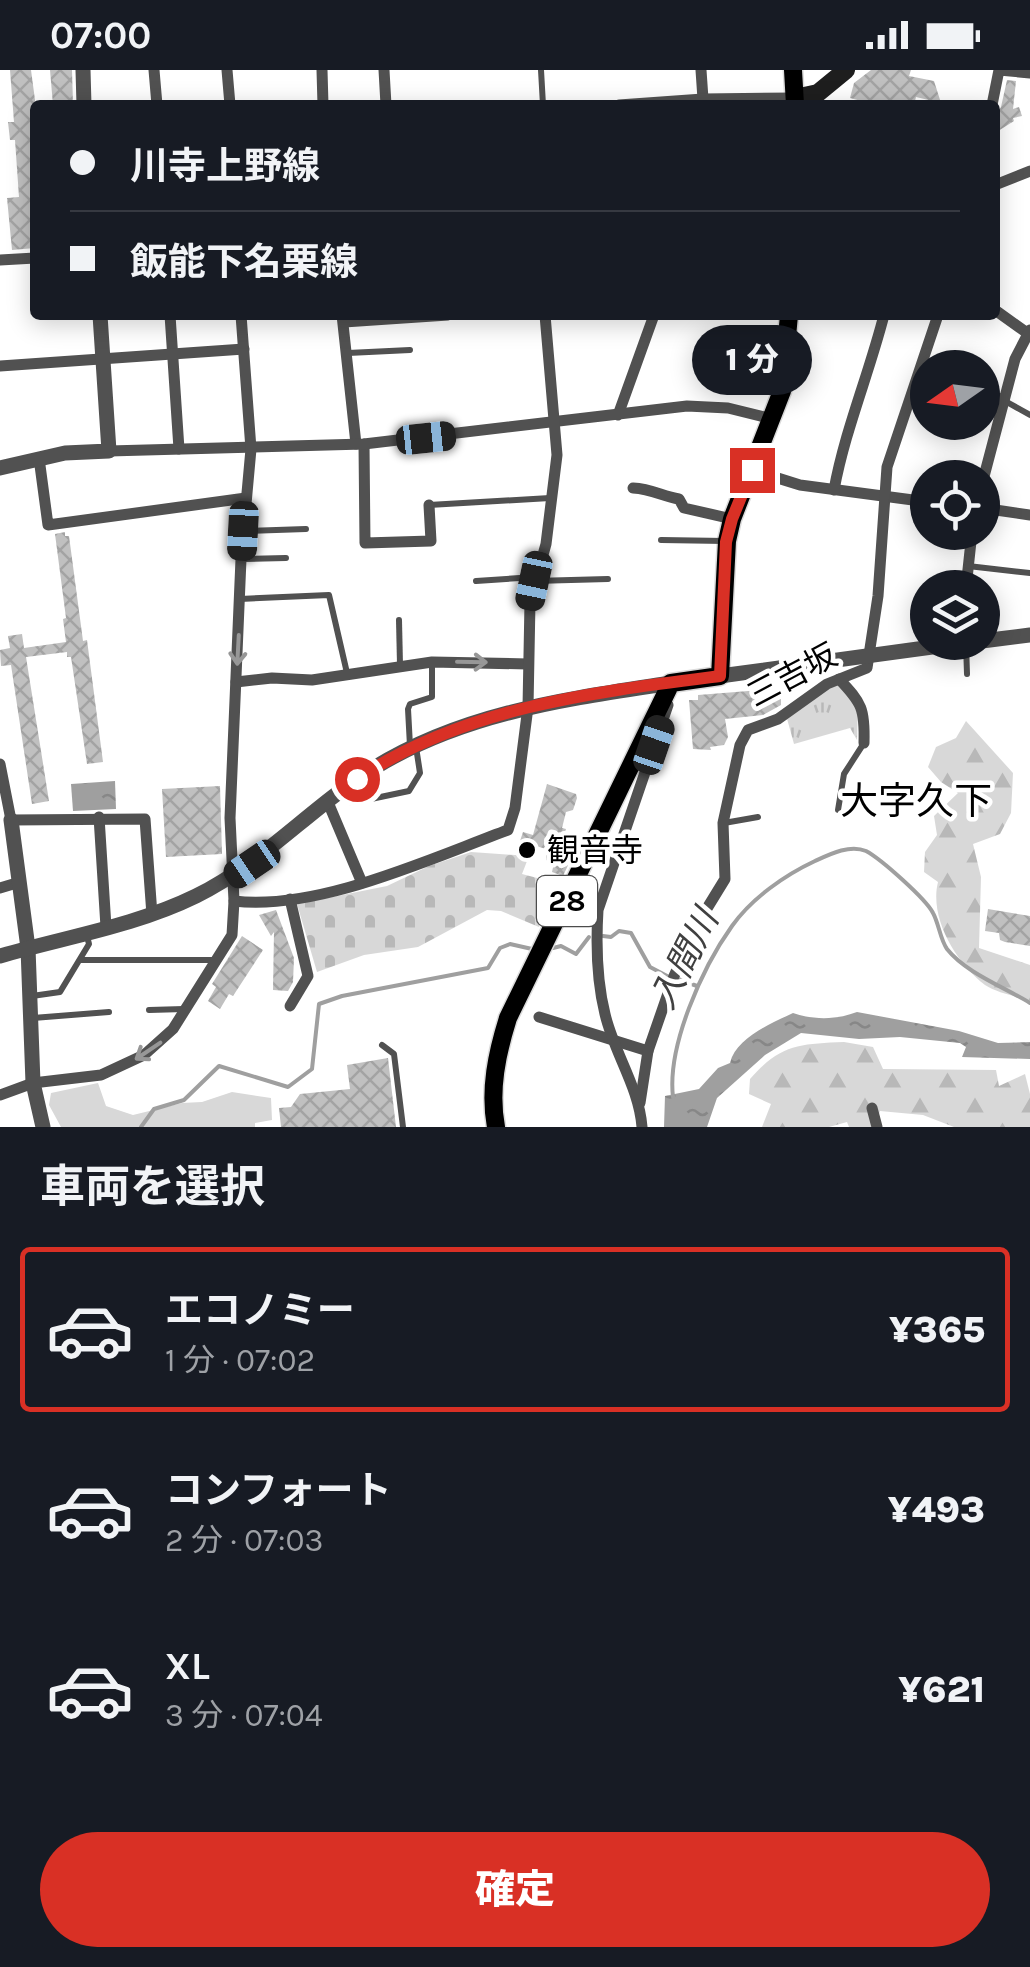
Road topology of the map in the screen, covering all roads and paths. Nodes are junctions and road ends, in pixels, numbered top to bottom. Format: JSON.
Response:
{"nodes":[{"id":1,"x":83,"y":70,"type":"edge"},
{"id":2,"x":154,"y":70,"type":"edge"},
{"id":3,"x":227,"y":70,"type":"edge"},
{"id":4,"x":322,"y":70,"type":"edge"},
{"id":5,"x":384,"y":70,"type":"edge"},
{"id":6,"x":541,"y":70,"type":"edge"},
{"id":7,"x":702,"y":70,"type":"edge"},
{"id":8,"x":793,"y":70,"type":"edge"},
{"id":9,"x":846,"y":70,"type":"edge"},
{"id":10,"x":1030,"y":74,"type":"edge"},
{"id":11,"x":84,"y":100,"type":"edge"},
{"id":12,"x":156,"y":100,"type":"edge"},
{"id":13,"x":230,"y":100,"type":"edge"},
{"id":14,"x":323,"y":100,"type":"edge"},
{"id":15,"x":386,"y":100,"type":"edge"},
{"id":16,"x":543,"y":100,"type":"edge"},
{"id":17,"x":699,"y":100,"type":"edge"},
{"id":18,"x":795,"y":100,"type":"edge"},
{"id":19,"x":800,"y":100,"type":"edge"},
{"id":20,"x":992,"y":100,"type":"edge"},
{"id":21,"x":1030,"y":171,"type":"edge"},
{"id":22,"x":1000,"y":182,"type":"edge"},
{"id":23,"x":30,"y":258,"type":"edge"},
{"id":24,"x":0,"y":260,"type":"edge"},
{"id":25,"x":1000,"y":313,"type":"edge"},
{"id":26,"x":100,"y":320,"type":"edge"},
{"id":27,"x":170,"y":320,"type":"edge"},
{"id":28,"x":242,"y":320,"type":"edge"},
{"id":29,"x":343,"y":320,"type":"edge"},
{"id":30,"x":546,"y":320,"type":"edge"},
{"id":31,"x":653,"y":320,"type":"edge"},
{"id":32,"x":789,"y":320,"type":"edge"},
{"id":33,"x":883,"y":320,"type":"edge"},
{"id":34,"x":937,"y":320,"type":"edge"},
{"id":35,"x":1029,"y":333,"type":"edge"},
{"id":36,"x":244,"y":349,"type":"junction"},
{"id":37,"x":410,"y":350,"type":"dead end"},
{"id":38,"x":929,"y":350,"type":"edge"},
{"id":39,"x":348,"y":353,"type":"junction"},
{"id":40,"x":173,"y":354,"type":"junction"},
{"id":41,"x":102,"y":358,"type":"junction"},
{"id":42,"x":0,"y":366,"type":"edge"},
{"id":43,"x":1000,"y":399,"type":"edge"},
{"id":44,"x":1004,"y":400,"type":"junction"},
{"id":45,"x":910,"y":405,"type":"edge"},
{"id":46,"x":618,"y":415,"type":"junction"},
{"id":47,"x":1030,"y":416,"type":"edge"},
{"id":48,"x":773,"y":419,"type":"junction"},
{"id":49,"x":556,"y":424,"type":"junction"},
{"id":50,"x":360,"y":444,"type":"junction"},
{"id":51,"x":179,"y":448,"type":"junction"},
{"id":52,"x":251,"y":448,"type":"junction"},
{"id":53,"x":109,"y":451,"type":"junction"},
{"id":54,"x":39,"y":458,"type":"junction"},
{"id":55,"x":988,"y":460,"type":"edge"},
{"id":56,"x":0,"y":468,"type":"edge"},
{"id":57,"x":752,"y":470,"type":"junction"},
{"id":58,"x":633,"y":488,"type":"dead end"},
{"id":59,"x":834,"y":490,"type":"junction"},
{"id":60,"x":246,"y":498,"type":"junction"},
{"id":61,"x":550,"y":498,"type":"junction"},
{"id":62,"x":884,"y":498,"type":"junction"},
{"id":63,"x":910,"y":500,"type":"edge"},
{"id":64,"x":429,"y":505,"type":"joint"},
{"id":65,"x":1000,"y":511,"type":"edge"},
{"id":66,"x":1030,"y":515,"type":"edge"},
{"id":67,"x":732,"y":519,"type":"junction"},
{"id":68,"x":306,"y":529,"type":"dead end"},
{"id":69,"x":243,"y":531,"type":"junction"},
{"id":70,"x":662,"y":540,"type":"dead end"},
{"id":71,"x":726,"y":542,"type":"junction"},
{"id":72,"x":969,"y":550,"type":"edge"},
{"id":73,"x":286,"y":558,"type":"dead end"},
{"id":74,"x":241,"y":560,"type":"junction"},
{"id":75,"x":966,"y":566,"type":"junction"},
{"id":76,"x":966,"y":570,"type":"edge"},
{"id":77,"x":1030,"y":573,"type":"edge"},
{"id":78,"x":534,"y":579,"type":"junction"},
{"id":79,"x":608,"y":579,"type":"dead end"},
{"id":80,"x":476,"y":581,"type":"dead end"},
{"id":81,"x":240,"y":599,"type":"junction"},
{"id":82,"x":399,"y":620,"type":"dead end"},
{"id":83,"x":1030,"y":634,"type":"edge"},
{"id":84,"x":1000,"y":638,"type":"edge"},
{"id":85,"x":910,"y":651,"type":"edge"},
{"id":86,"x":869,"y":656,"type":"junction"},
{"id":87,"x":967,"y":660,"type":"edge"},
{"id":88,"x":432,"y":662,"type":"junction"},
{"id":89,"x":528,"y":664,"type":"junction"},
{"id":90,"x":400,"y":665,"type":"junction"},
{"id":91,"x":347,"y":673,"type":"junction"},
{"id":92,"x":966,"y":674,"type":"dead end"},
{"id":93,"x":720,"y":676,"type":"junction"},
{"id":94,"x":839,"y":679,"type":"junction"},
{"id":95,"x":236,"y":682,"type":"junction"},
{"id":96,"x":674,"y":682,"type":"junction"},
{"id":97,"x":528,"y":707,"type":"junction"},
{"id":98,"x":864,"y":743,"type":"joint"},
{"id":99,"x":413,"y":746,"type":"junction"},
{"id":100,"x":0,"y":764,"type":"edge"},
{"id":101,"x":333,"y":796,"type":"junction"},
{"id":102,"x":838,"y":810,"type":"dead end"},
{"id":103,"x":100,"y":817,"type":"junction"},
{"id":104,"x":758,"y":817,"type":"dead end"},
{"id":105,"x":11,"y":820,"type":"junction"},
{"id":106,"x":723,"y":823,"type":"junction"},
{"id":107,"x":232,"y":878,"type":"junction"},
{"id":108,"x":20,"y":882,"type":"junction"},
{"id":109,"x":362,"y":883,"type":"junction"},
{"id":110,"x":0,"y":888,"type":"edge"},
{"id":111,"x":290,"y":899,"type":"junction"},
{"id":112,"x":234,"y":902,"type":"junction"},
{"id":113,"x":258,"y":904,"type":"junction"},
{"id":114,"x":152,"y":915,"type":"junction"},
{"id":115,"x":106,"y":927,"type":"junction"},
{"id":116,"x":234,"y":927,"type":"junction"},
{"id":117,"x":86,"y":932,"type":"junction"},
{"id":118,"x":28,"y":948,"type":"junction"},
{"id":119,"x":0,"y":956,"type":"edge"},
{"id":120,"x":81,"y":960,"type":"junction"},
{"id":121,"x":215,"y":960,"type":"junction"},
{"id":122,"x":31,"y":996,"type":"junction"},
{"id":123,"x":290,"y":1006,"type":"dead end"},
{"id":124,"x":186,"y":1009,"type":"junction"},
{"id":125,"x":149,"y":1010,"type":"dead end"},
{"id":126,"x":108,"y":1012,"type":"dead end"},
{"id":127,"x":540,"y":1017,"type":"dead end"},
{"id":128,"x":32,"y":1018,"type":"junction"},
{"id":129,"x":614,"y":1042,"type":"junction"},
{"id":130,"x":382,"y":1045,"type":"dead end"},
{"id":131,"x":648,"y":1051,"type":"junction"},
{"id":132,"x":33,"y":1083,"type":"junction"},
{"id":133,"x":0,"y":1095,"type":"edge"},
{"id":134,"x":640,"y":1107,"type":"junction"},
{"id":135,"x":872,"y":1108,"type":"dead end"},
{"id":136,"x":43,"y":1127,"type":"edge"},
{"id":137,"x":402,"y":1127,"type":"edge"},
{"id":138,"x":496,"y":1127,"type":"edge"},
{"id":139,"x":642,"y":1127,"type":"edge"},
{"id":140,"x":877,"y":1127,"type":"edge"}],
"edges":[{"from":1,"to":11,"type":"street"},
{"from":2,"to":12,"type":"street"},
{"from":3,"to":13,"type":"street"},
{"from":4,"to":14,"type":"street"},
{"from":5,"to":15,"type":"street"},
{"from":6,"to":16,"type":"lane"},
{"from":7,"to":17,"type":"street"},
{"from":8,"to":18,"type":"main road"},
{"from":9,"to":19,"type":"main road"},
{"from":10,"to":20,"type":"street"},
{"from":21,"to":22,"type":"street"},
{"from":23,"to":24,"type":"street"},
{"from":25,"to":35,"type":"street"},
{"from":26,"to":41,"type":"street"},
{"from":27,"to":40,"type":"street"},
{"from":28,"to":36,"type":"street"},
{"from":29,"to":39,"type":"street"},
{"from":30,"to":49,"type":"street"},
{"from":31,"to":46,"type":"street"},
{"from":32,"to":48,"type":"main road"},
{"from":33,"to":59,"type":"street"},
{"from":34,"to":38,"type":"street"},
{"from":35,"to":44,"type":"street"},
{"from":36,"to":40,"type":"street"},
{"from":36,"to":52,"type":"street"},
{"from":37,"to":39,"type":"lane"},
{"from":39,"to":50,"type":"street"},
{"from":40,"to":41,"type":"street"},
{"from":40,"to":51,"type":"street"},
{"from":41,"to":42,"type":"street"},
{"from":41,"to":53,"type":"street"},
{"from":43,"to":44,"type":"street"},
{"from":44,"to":47,"type":"lane"},
{"from":44,"to":55,"type":"street"},
{"from":45,"to":62,"type":"street"},
{"from":46,"to":48,"type":"street"},
{"from":46,"to":49,"type":"street"},
{"from":48,"to":57,"type":"main road"},
{"from":49,"to":50,"type":"street"},
{"from":49,"to":61,"type":"street"},
{"from":50,"to":52,"type":"street"},
{"from":50,"to":64,"type":"street"},
{"from":51,"to":52,"type":"street"},
{"from":51,"to":53,"type":"street"},
{"from":52,"to":60,"type":"street"},
{"from":53,"to":54,"type":"street"},
{"from":54,"to":56,"type":"street"},
{"from":54,"to":60,"type":"street"},
{"from":57,"to":59,"type":"street"},
{"from":57,"to":67,"type":"main road"},
{"from":58,"to":67,"type":"street"},
{"from":59,"to":62,"type":"street"},
{"from":60,"to":69,"type":"street"},
{"from":61,"to":64,"type":"lane"},
{"from":61,"to":78,"type":"street"},
{"from":62,"to":63,"type":"street"},
{"from":62,"to":86,"type":"street"},
{"from":65,"to":66,"type":"street"},
{"from":67,"to":71,"type":"main road"},
{"from":68,"to":69,"type":"lane"},
{"from":69,"to":74,"type":"street"},
{"from":70,"to":71,"type":"lane"},
{"from":71,"to":93,"type":"main road"},
{"from":72,"to":75,"type":"street"},
{"from":73,"to":74,"type":"lane"},
{"from":74,"to":81,"type":"street"},
{"from":75,"to":76,"type":"street"},
{"from":75,"to":77,"type":"lane"},
{"from":78,"to":79,"type":"lane"},
{"from":78,"to":80,"type":"lane"},
{"from":78,"to":89,"type":"street"},
{"from":81,"to":91,"type":"lane"},
{"from":81,"to":95,"type":"street","one_way":true},
{"from":82,"to":90,"type":"lane"},
{"from":83,"to":84,"type":"street"},
{"from":85,"to":86,"type":"street"},
{"from":86,"to":93,"type":"street"},
{"from":86,"to":94,"type":"street","name":"三吉坂"},
{"from":87,"to":92,"type":"lane"},
{"from":88,"to":89,"type":"street","one_way":true},
{"from":88,"to":90,"type":"street"},
{"from":88,"to":99,"type":"lane"},
{"from":89,"to":97,"type":"street"},
{"from":90,"to":91,"type":"street"},
{"from":91,"to":95,"type":"street"},
{"from":93,"to":96,"type":"main road"},
{"from":94,"to":98,"type":"street"},
{"from":94,"to":106,"type":"street","name":"三吉坂"},
{"from":95,"to":107,"type":"street"},
{"from":96,"to":97,"type":"street"},
{"from":96,"to":129,"type":"street"},
{"from":96,"to":138,"type":"main road","number":"28"},
{"from":97,"to":99,"type":"street"},
{"from":97,"to":109,"type":"street"},
{"from":98,"to":102,"type":"lane"},
{"from":99,"to":101,"type":"street"},
{"from":99,"to":101,"type":"lane"},
{"from":100,"to":105,"type":"street"},
{"from":101,"to":107,"type":"street"},
{"from":101,"to":109,"type":"street"},
{"from":103,"to":105,"type":"street"},
{"from":103,"to":114,"type":"street"},
{"from":103,"to":115,"type":"street"},
{"from":104,"to":106,"type":"lane"},
{"from":105,"to":108,"type":"street"},
{"from":106,"to":131,"type":"street"},
{"from":107,"to":112,"type":"street"},
{"from":107,"to":114,"type":"street"},
{"from":108,"to":110,"type":"street"},
{"from":108,"to":118,"type":"street"},
{"from":109,"to":111,"type":"street"},
{"from":111,"to":113,"type":"street"},
{"from":111,"to":123,"type":"street"},
{"from":112,"to":113,"type":"street"},
{"from":112,"to":116,"type":"street"},
{"from":113,"to":116,"type":"street"},
{"from":114,"to":115,"type":"street"},
{"from":115,"to":117,"type":"street"},
{"from":116,"to":121,"type":"street"},
{"from":117,"to":118,"type":"street"},
{"from":117,"to":120,"type":"lane"},
{"from":118,"to":119,"type":"street"},
{"from":118,"to":122,"type":"street"},
{"from":120,"to":121,"type":"lane"},
{"from":120,"to":122,"type":"lane"},
{"from":121,"to":124,"type":"street"},
{"from":122,"to":128,"type":"street"},
{"from":124,"to":125,"type":"lane"},
{"from":124,"to":132,"type":"street","one_way":true},
{"from":126,"to":128,"type":"lane"},
{"from":127,"to":129,"type":"street"},
{"from":128,"to":132,"type":"street"},
{"from":129,"to":131,"type":"street"},
{"from":129,"to":134,"type":"street"},
{"from":130,"to":137,"type":"lane"},
{"from":131,"to":134,"type":"street"},
{"from":132,"to":133,"type":"street"},
{"from":132,"to":136,"type":"street"},
{"from":134,"to":139,"type":"street"},
{"from":135,"to":140,"type":"street"}]}
